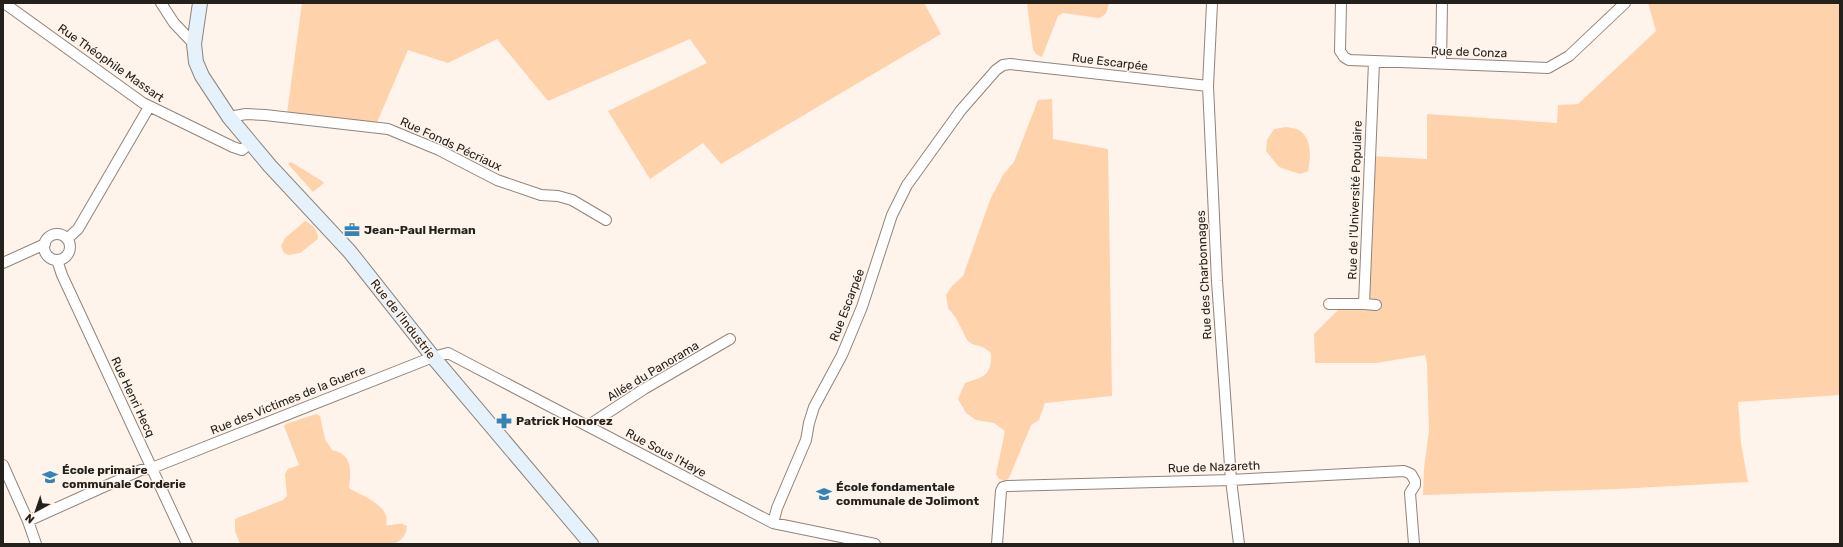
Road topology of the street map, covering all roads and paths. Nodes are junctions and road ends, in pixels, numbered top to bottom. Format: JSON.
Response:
{"nodes":[{"id":1,"x":4,"y":3,"type":"edge"},
{"id":2,"x":161,"y":3,"type":"edge"},
{"id":3,"x":200,"y":3,"type":"edge"},
{"id":4,"x":1212,"y":3,"type":"edge"},
{"id":5,"x":1341,"y":3,"type":"edge"},
{"id":6,"x":1442,"y":3,"type":"edge"},
{"id":7,"x":1625,"y":3,"type":"edge"},
{"id":8,"x":194,"y":44,"type":"junction"},
{"id":9,"x":1374,"y":62,"type":"junction"},
{"id":10,"x":1441,"y":64,"type":"junction"},
{"id":11,"x":1208,"y":86,"type":"junction"},
{"id":12,"x":149,"y":107,"type":"junction"},
{"id":13,"x":229,"y":117,"type":"junction"},
{"id":14,"x":250,"y":143,"type":"junction"},
{"id":15,"x":606,"y":220,"type":"dead end"},
{"id":16,"x":67,"y":239,"type":"junction"},
{"id":17,"x":45,"y":244,"type":"junction"},
{"id":18,"x":57,"y":260,"type":"junction"},
{"id":19,"x":3,"y":263,"type":"edge"},
{"id":20,"x":1329,"y":304,"type":"dead end"},
{"id":21,"x":1364,"y":304,"type":"junction"},
{"id":22,"x":1376,"y":304,"type":"dead end"},
{"id":23,"x":730,"y":339,"type":"dead end"},
{"id":24,"x":432,"y":357,"type":"junction"},
{"id":25,"x":589,"y":425,"type":"junction"},
{"id":26,"x":3,"y":465,"type":"edge"},
{"id":27,"x":152,"y":468,"type":"junction"},
{"id":28,"x":1231,"y":480,"type":"junction"},
{"id":29,"x":28,"y":522,"type":"junction"},
{"id":30,"x":773,"y":523,"type":"junction"},
{"id":31,"x":36,"y":544,"type":"edge"},
{"id":32,"x":187,"y":544,"type":"edge"},
{"id":33,"x":591,"y":544,"type":"edge"},
{"id":34,"x":875,"y":544,"type":"edge"},
{"id":35,"x":997,"y":544,"type":"edge"},
{"id":36,"x":1239,"y":544,"type":"edge"},
{"id":37,"x":1414,"y":544,"type":"edge"}],
"edges":[{"from":1,"to":12,"type":"street","name":"Rue Théophile Massart"},
{"from":2,"to":8,"type":"street"},
{"from":3,"to":8,"type":"street","name":"Rue de l'Industrie"},
{"from":4,"to":11,"type":"street","name":"Rue des Charbonnages"},
{"from":5,"to":9,"type":"street","name":"Rue de Conza"},
{"from":6,"to":10,"type":"street"},
{"from":7,"to":10,"type":"street","name":"Rue de Conza"},
{"from":8,"to":13,"type":"street","name":"Rue de l'Industrie"},
{"from":9,"to":10,"type":"street","name":"Rue de Conza"},
{"from":9,"to":21,"type":"street","name":"Rue de l'Université Populaire"},
{"from":11,"to":28,"type":"street","name":"Rue des Charbonnages"},
{"from":11,"to":30,"type":"street","name":"Rue Escarpée"},
{"from":12,"to":14,"type":"street","name":"Rue Théophile Massart"},
{"from":12,"to":16,"type":"street"},
{"from":13,"to":14,"type":"street","name":"Rue de l'Industrie"},
{"from":13,"to":15,"type":"street","name":"Rue Fonds Pécriaux"},
{"from":14,"to":24,"type":"street","name":"Rue de l'Industrie"},
{"from":16,"to":17,"type":"street"},
{"from":16,"to":18,"type":"street"},
{"from":17,"to":18,"type":"street"},
{"from":17,"to":19,"type":"street"},
{"from":18,"to":27,"type":"street","name":"Rue Henri Hecq"},
{"from":20,"to":21,"type":"street"},
{"from":21,"to":22,"type":"street"},
{"from":23,"to":25,"type":"street","name":"Allée du Panorama"},
{"from":24,"to":25,"type":"street","name":"Rue Sous l'Haye"},
{"from":24,"to":27,"type":"street","name":"Rue des Victimes de la Guerre"},
{"from":24,"to":33,"type":"street","name":"Rue de l'Industrie"},
{"from":25,"to":30,"type":"street","name":"Rue Sous l'Haye"},
{"from":26,"to":29,"type":"street"},
{"from":27,"to":29,"type":"street","name":"Rue des Victimes de la Guerre"},
{"from":27,"to":32,"type":"street","name":"Rue Henri Hecq"},
{"from":28,"to":35,"type":"street","name":"Rue de Nazareth"},
{"from":28,"to":36,"type":"street","name":"Rue des Charbonnages"},
{"from":28,"to":37,"type":"street","name":"Rue de Nazareth"},
{"from":29,"to":31,"type":"street"},
{"from":30,"to":34,"type":"street","name":"Rue Sous l'Haye"}]}
